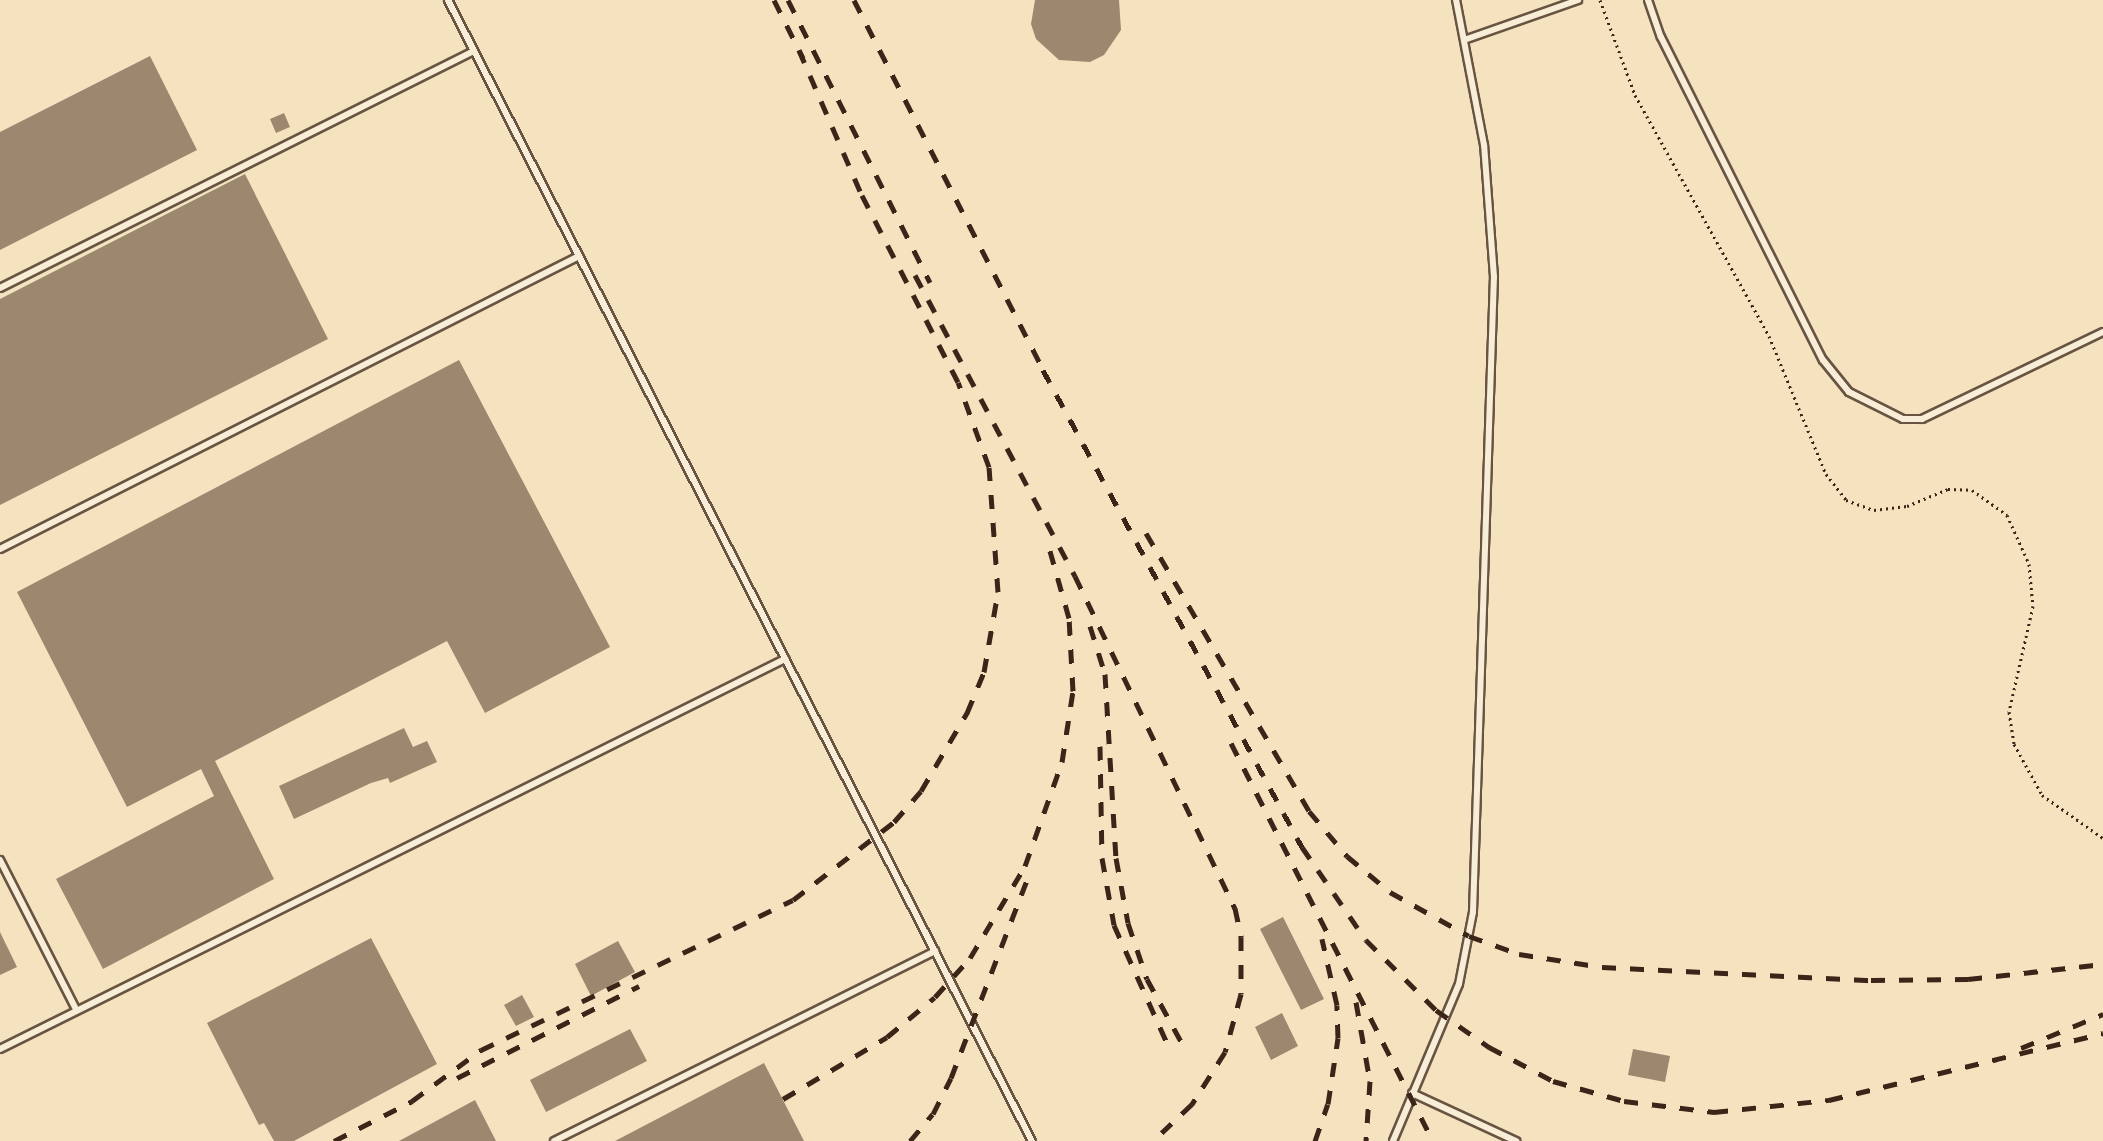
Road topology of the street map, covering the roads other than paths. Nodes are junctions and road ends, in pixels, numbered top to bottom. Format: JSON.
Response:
{"nodes":[{"id":1,"x":448,"y":0,"type":"edge"},
{"id":2,"x":1456,"y":0,"type":"edge"},
{"id":3,"x":1578,"y":0,"type":"edge"},
{"id":4,"x":1648,"y":0,"type":"edge"},
{"id":5,"x":1464,"y":40,"type":"junction"},
{"id":6,"x":474,"y":51,"type":"junction"},
{"id":7,"x":579,"y":256,"type":"junction"},
{"id":8,"x":0,"y":288,"type":"edge"},
{"id":9,"x":2103,"y":332,"type":"edge"},
{"id":10,"x":0,"y":549,"type":"edge"},
{"id":11,"x":785,"y":659,"type":"junction"},
{"id":12,"x":0,"y":860,"type":"edge"},
{"id":13,"x":935,"y":951,"type":"junction"},
{"id":14,"x":76,"y":1009,"type":"junction"},
{"id":15,"x":0,"y":1049,"type":"edge"},
{"id":16,"x":1412,"y":1093,"type":"junction"},
{"id":17,"x":554,"y":1141,"type":"edge"},
{"id":18,"x":1032,"y":1141,"type":"edge"},
{"id":19,"x":1393,"y":1141,"type":"edge"},
{"id":20,"x":1516,"y":1141,"type":"edge"}],
"edges":[{"from":1,"to":6,"type":"lane"},
{"from":2,"to":5,"type":"lane"},
{"from":3,"to":5,"type":"lane"},
{"from":4,"to":9,"type":"lane"},
{"from":5,"to":16,"type":"lane"},
{"from":6,"to":7,"type":"lane"},
{"from":6,"to":8,"type":"lane"},
{"from":7,"to":10,"type":"lane"},
{"from":7,"to":11,"type":"lane"},
{"from":11,"to":13,"type":"lane"},
{"from":11,"to":14,"type":"lane"},
{"from":12,"to":14,"type":"lane"},
{"from":13,"to":17,"type":"lane"},
{"from":13,"to":18,"type":"lane"},
{"from":14,"to":15,"type":"lane"},
{"from":16,"to":19,"type":"lane"},
{"from":16,"to":20,"type":"lane"}]}
